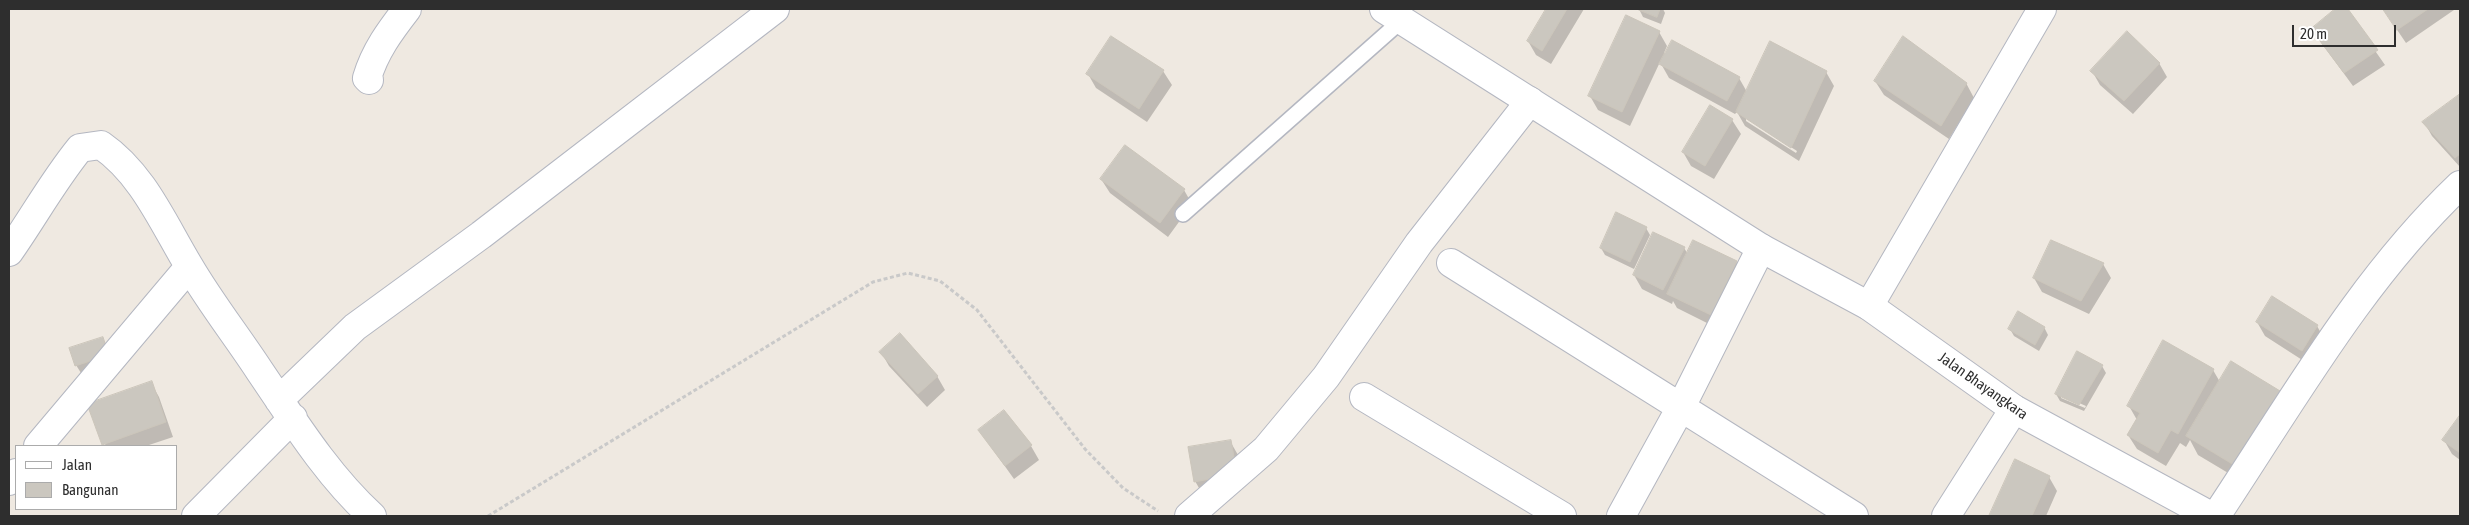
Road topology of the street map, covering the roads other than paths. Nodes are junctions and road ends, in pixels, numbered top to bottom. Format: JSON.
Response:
{"nodes":[{"id":1,"x":407,"y":9,"type":"edge"},
{"id":2,"x":2042,"y":9,"type":"edge"},
{"id":3,"x":766,"y":11,"type":"edge"},
{"id":4,"x":1393,"y":14,"type":"edge"},
{"id":5,"x":369,"y":80,"type":"dead end"},
{"id":6,"x":1530,"y":101,"type":"junction"},
{"id":7,"x":2460,"y":185,"type":"edge"},
{"id":8,"x":1183,"y":214,"type":"dead end"},
{"id":9,"x":1761,"y":248,"type":"junction"},
{"id":10,"x":9,"y":252,"type":"edge"},
{"id":11,"x":1450,"y":263,"type":"dead end"},
{"id":12,"x":190,"y":268,"type":"junction"},
{"id":13,"x":1870,"y":306,"type":"junction"},
{"id":14,"x":1364,"y":397,"type":"dead end"},
{"id":15,"x":1681,"y":407,"type":"junction"},
{"id":16,"x":286,"y":409,"type":"junction"},
{"id":17,"x":2014,"y":409,"type":"junction"},
{"id":18,"x":39,"y":445,"type":"edge"},
{"id":19,"x":196,"y":516,"type":"edge"},
{"id":20,"x":372,"y":516,"type":"edge"},
{"id":21,"x":1189,"y":516,"type":"edge"},
{"id":22,"x":1562,"y":516,"type":"edge"},
{"id":23,"x":1621,"y":516,"type":"edge"},
{"id":24,"x":1854,"y":516,"type":"edge"},
{"id":25,"x":1946,"y":516,"type":"edge"},
{"id":26,"x":2211,"y":516,"type":"edge"},
{"id":27,"x":2216,"y":516,"type":"edge"}],
"edges":[{"from":1,"to":5,"type":"street"},
{"from":2,"to":13,"type":"street"},
{"from":3,"to":16,"type":"street"},
{"from":4,"to":6,"type":"street","name":"Jalan Bhayangkara"},
{"from":4,"to":8,"type":"lane"},
{"from":6,"to":9,"type":"street","name":"Jalan Bhayangkara"},
{"from":6,"to":21,"type":"street"},
{"from":7,"to":27,"type":"street"},
{"from":9,"to":13,"type":"street","name":"Jalan Bhayangkara"},
{"from":9,"to":15,"type":"street"},
{"from":10,"to":12,"type":"street"},
{"from":11,"to":15,"type":"street"},
{"from":12,"to":16,"type":"street"},
{"from":12,"to":18,"type":"street"},
{"from":13,"to":17,"type":"street","name":"Jalan Bhayangkara"},
{"from":14,"to":22,"type":"street"},
{"from":15,"to":23,"type":"street"},
{"from":15,"to":24,"type":"street"},
{"from":16,"to":19,"type":"street"},
{"from":16,"to":20,"type":"street"},
{"from":17,"to":25,"type":"street"},
{"from":17,"to":26,"type":"street","name":"Jalan Bhayangkara"}]}
